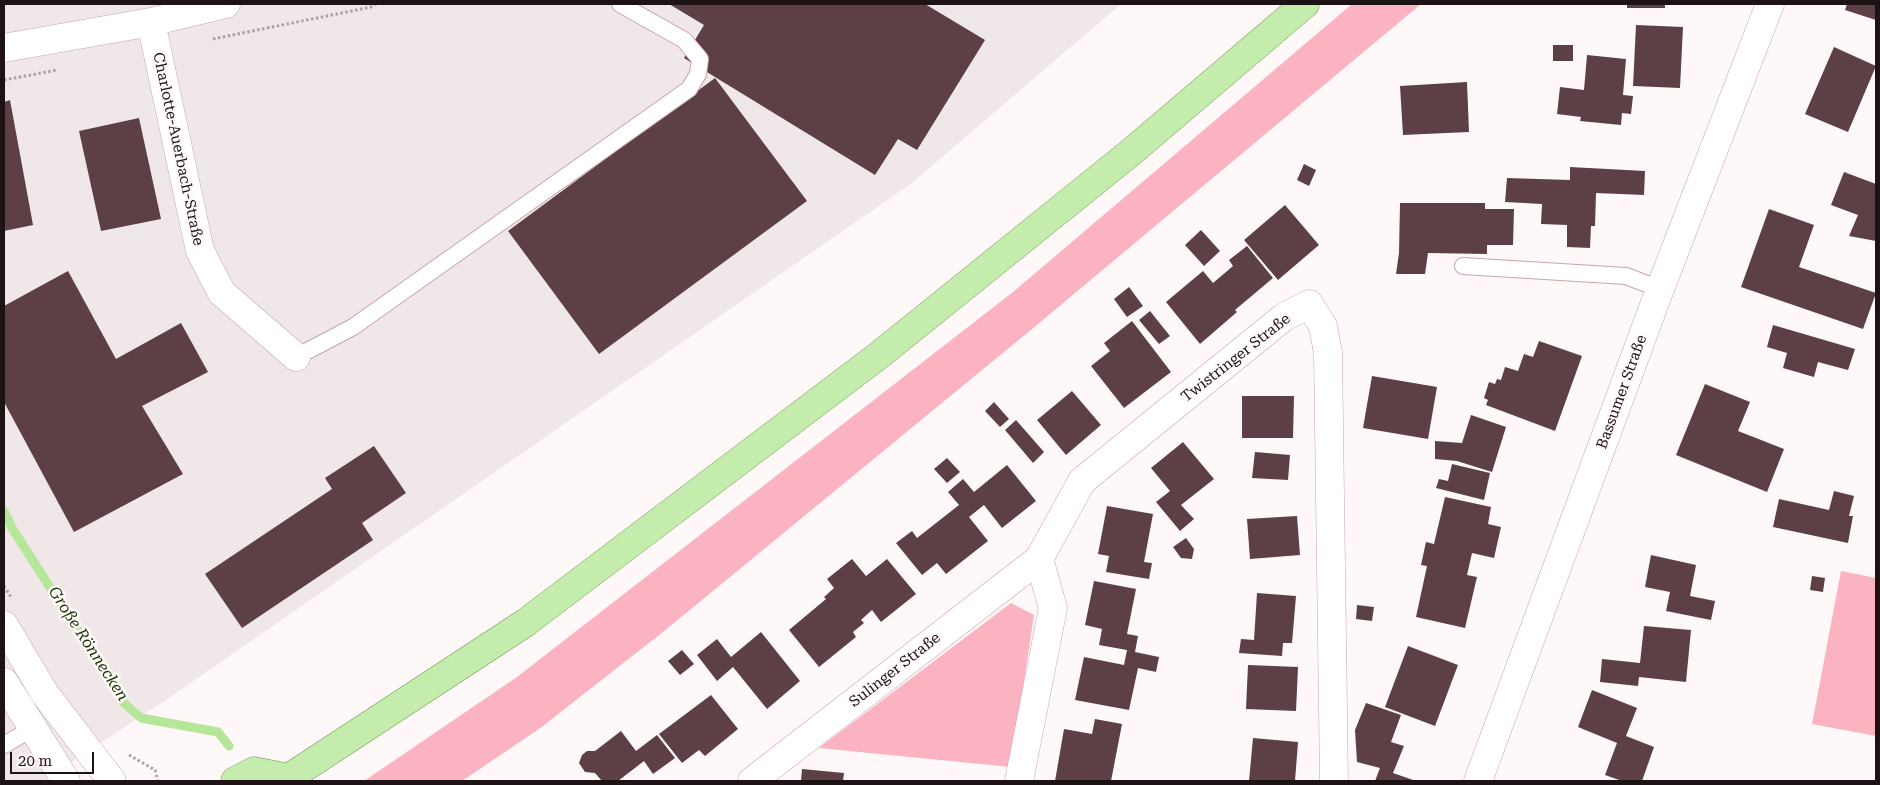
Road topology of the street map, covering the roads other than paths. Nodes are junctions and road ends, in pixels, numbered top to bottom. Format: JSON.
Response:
{"nodes":[{"id":1,"x":226,"y":4,"type":"edge"},
{"id":2,"x":620,"y":4,"type":"edge"},
{"id":3,"x":1304,"y":4,"type":"edge"},
{"id":4,"x":1770,"y":4,"type":"edge"},
{"id":5,"x":151,"y":22,"type":"junction"},
{"id":6,"x":4,"y":48,"type":"edge"},
{"id":7,"x":1463,"y":266,"type":"dead end"},
{"id":8,"x":1660,"y":289,"type":"junction"},
{"id":9,"x":296,"y":357,"type":"joint"},
{"id":10,"x":1039,"y":559,"type":"junction"},
{"id":11,"x":4,"y":625,"type":"edge"},
{"id":12,"x":4,"y":682,"type":"edge"},
{"id":13,"x":33,"y":728,"type":"junction"},
{"id":14,"x":4,"y":745,"type":"edge"},
{"id":15,"x":52,"y":770,"type":"edge"},
{"id":16,"x":287,"y":780,"type":"edge"},
{"id":17,"x":66,"y":781,"type":"edge"},
{"id":18,"x":112,"y":781,"type":"edge"},
{"id":19,"x":235,"y":781,"type":"edge"},
{"id":20,"x":752,"y":781,"type":"edge"},
{"id":21,"x":1019,"y":781,"type":"edge"},
{"id":22,"x":1334,"y":781,"type":"edge"},
{"id":23,"x":1478,"y":781,"type":"edge"}],
"edges":[{"from":1,"to":5,"type":"street"},
{"from":2,"to":9,"type":"lane"},
{"from":3,"to":16,"type":"main road"},
{"from":4,"to":8,"type":"street","name":"Bassumer Straße"},
{"from":5,"to":6,"type":"street"},
{"from":5,"to":9,"type":"street","name":"Charlotte-Auerbach-Straße"},
{"from":7,"to":8,"type":"lane"},
{"from":8,"to":23,"type":"street","name":"Bassumer Straße"},
{"from":10,"to":20,"type":"street","name":"Sulinger Straße"},
{"from":10,"to":21,"type":"street"},
{"from":10,"to":22,"type":"street","name":"Twistringer Straße"},
{"from":11,"to":18,"type":"street"},
{"from":12,"to":13,"type":"street"},
{"from":13,"to":14,"type":"lane"},
{"from":13,"to":15,"type":"street"},
{"from":15,"to":17,"type":"street"},
{"from":16,"to":19,"type":"main road"}]}
